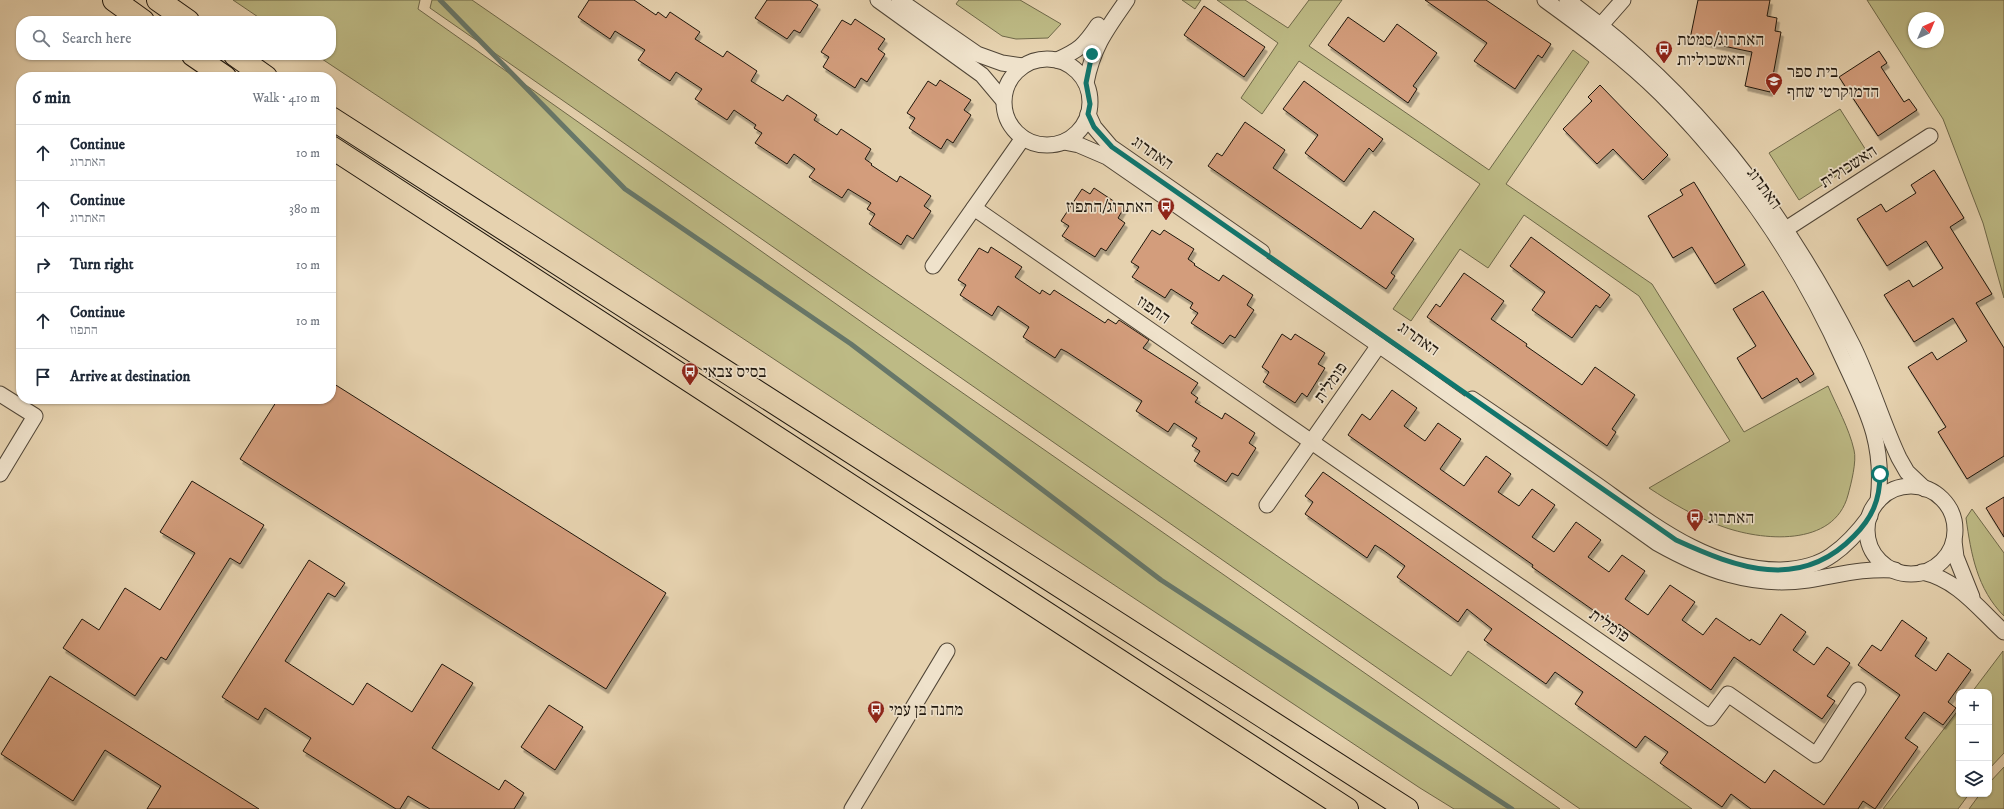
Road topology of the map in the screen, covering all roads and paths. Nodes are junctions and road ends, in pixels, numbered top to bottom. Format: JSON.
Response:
{"nodes":[{"id":1,"x":114,"y":0,"type":"edge"},
{"id":2,"x":158,"y":0,"type":"edge"},
{"id":3,"x":878,"y":0,"type":"edge"},
{"id":4,"x":899,"y":0,"type":"edge"},
{"id":5,"x":1116,"y":0,"type":"edge"},
{"id":6,"x":1127,"y":0,"type":"edge"},
{"id":7,"x":1544,"y":0,"type":"edge"},
{"id":8,"x":1567,"y":0,"type":"edge"},
{"id":9,"x":1623,"y":0,"type":"edge"},
{"id":10,"x":137,"y":16,"type":"edge"},
{"id":11,"x":181,"y":16,"type":"edge"},
{"id":12,"x":1601,"y":25,"type":"junction"},
{"id":13,"x":200,"y":60,"type":"edge"},
{"id":14,"x":242,"y":60,"type":"edge"},
{"id":15,"x":1057,"y":60,"type":"junction"},
{"id":16,"x":1023,"y":66,"type":"junction"},
{"id":17,"x":217,"y":72,"type":"edge"},
{"id":18,"x":259,"y":72,"type":"edge"},
{"id":19,"x":1086,"y":83,"type":"junction"},
{"id":20,"x":1003,"y":100,"type":"junction"},
{"id":21,"x":1088,"y":114,"type":"junction"},
{"id":22,"x":336,"y":121,"type":"edge"},
{"id":23,"x":1930,"y":136,"type":"dead end"},
{"id":24,"x":1023,"y":138,"type":"junction"},
{"id":25,"x":1064,"y":142,"type":"junction"},
{"id":26,"x":336,"y":150,"type":"edge"},
{"id":27,"x":974,"y":208,"type":"junction"},
{"id":28,"x":1786,"y":229,"type":"junction"},
{"id":29,"x":933,"y":266,"type":"dead end"},
{"id":30,"x":1379,"y":345,"type":"junction"},
{"id":31,"x":0,"y":394,"type":"edge"},
{"id":32,"x":1312,"y":441,"type":"junction"},
{"id":33,"x":0,"y":474,"type":"edge"},
{"id":34,"x":1924,"y":489,"type":"junction"},
{"id":35,"x":1878,"y":501,"type":"junction"},
{"id":36,"x":1267,"y":505,"type":"dead end"},
{"id":37,"x":1870,"y":516,"type":"junction"},
{"id":38,"x":1954,"y":538,"type":"junction"},
{"id":39,"x":1895,"y":570,"type":"junction"},
{"id":40,"x":1922,"y":572,"type":"junction"},
{"id":41,"x":1973,"y":600,"type":"junction"},
{"id":42,"x":2004,"y":632,"type":"edge"},
{"id":43,"x":947,"y":651,"type":"dead end"},
{"id":44,"x":1858,"y":690,"type":"dead end"},
{"id":45,"x":852,"y":809,"type":"edge"},
{"id":46,"x":1347,"y":809,"type":"edge"},
{"id":47,"x":1407,"y":809,"type":"edge"}],
"edges":[{"from":1,"to":10,"type":"main road"},
{"from":2,"to":11,"type":"main road"},
{"from":3,"to":20,"type":"street"},
{"from":4,"to":16,"type":"street"},
{"from":5,"to":15,"type":"street"},
{"from":6,"to":19,"type":"street"},
{"from":7,"to":35,"type":"street","name":"האתרוג"},
{"from":8,"to":12,"type":"street","name":"האתרוג"},
{"from":9,"to":12,"type":"street"},
{"from":12,"to":28,"type":"street","name":"האתרוג"},
{"from":13,"to":17,"type":"main road"},
{"from":14,"to":18,"type":"main road"},
{"from":15,"to":16,"type":"street"},
{"from":15,"to":19,"type":"street"},
{"from":16,"to":20,"type":"street"},
{"from":19,"to":21,"type":"street"},
{"from":20,"to":24,"type":"street"},
{"from":21,"to":25,"type":"street"},
{"from":21,"to":37,"type":"street","name":"האתרוג"},
{"from":22,"to":47,"type":"main road"},
{"from":23,"to":28,"type":"street","name":"האשכולית"},
{"from":24,"to":25,"type":"street"},
{"from":24,"to":27,"type":"street"},
{"from":25,"to":30,"type":"street","name":"האתרוג"},
{"from":26,"to":46,"type":"main road"},
{"from":27,"to":29,"type":"street"},
{"from":27,"to":32,"type":"street","name":"התפוז"},
{"from":28,"to":34,"type":"street","name":"האתרוג"},
{"from":30,"to":32,"type":"street","name":"פומלית"},
{"from":30,"to":39,"type":"street","name":"האתרוג"},
{"from":31,"to":33,"type":"street"},
{"from":32,"to":36,"type":"street","name":"פומלית"},
{"from":32,"to":44,"type":"street","name":"פומלית"},
{"from":34,"to":35,"type":"street"},
{"from":34,"to":38,"type":"street"},
{"from":35,"to":37,"type":"street"},
{"from":37,"to":39,"type":"street"},
{"from":38,"to":40,"type":"street"},
{"from":38,"to":41,"type":"street"},
{"from":39,"to":40,"type":"street"},
{"from":40,"to":41,"type":"street"},
{"from":41,"to":42,"type":"street"},
{"from":43,"to":45,"type":"street"}]}
